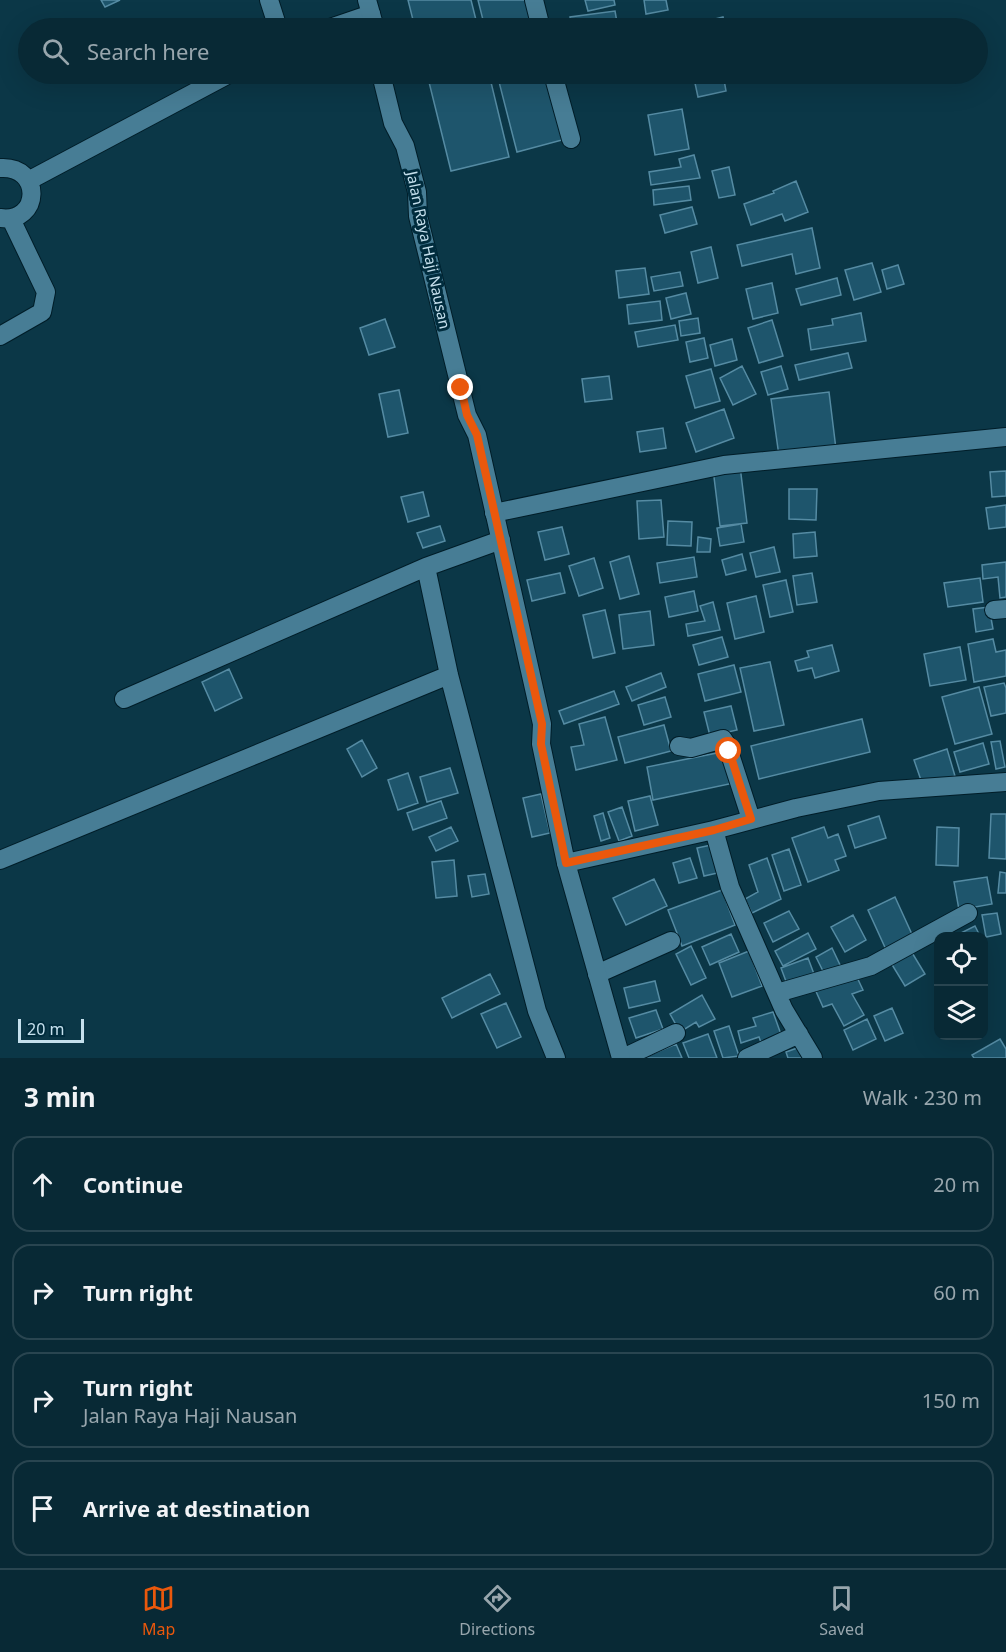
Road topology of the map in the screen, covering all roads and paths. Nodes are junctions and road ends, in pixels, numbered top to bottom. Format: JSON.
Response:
{"nodes":[{"id":1,"x":269,"y":0,"type":"edge"},
{"id":2,"x":534,"y":0,"type":"edge"},
{"id":3,"x":275,"y":18,"type":"edge"},
{"id":4,"x":538,"y":18,"type":"edge"},
{"id":5,"x":210,"y":84,"type":"edge"},
{"id":6,"x":383,"y":84,"type":"edge"},
{"id":7,"x":556,"y":84,"type":"edge"},
{"id":8,"x":571,"y":139,"type":"dead end"},
{"id":9,"x":0,"y":168,"type":"edge"},
{"id":10,"x":28,"y":181,"type":"junction"},
{"id":11,"x":5,"y":219,"type":"edge"},
{"id":12,"x":0,"y":336,"type":"edge"},
{"id":13,"x":1006,"y":437,"type":"edge"},
{"id":14,"x":494,"y":513,"type":"junction"},
{"id":15,"x":501,"y":540,"type":"junction"},
{"id":16,"x":426,"y":567,"type":"junction"},
{"id":17,"x":449,"y":675,"type":"junction"},
{"id":18,"x":124,"y":699,"type":"dead end"},
{"id":19,"x":679,"y":746,"type":"dead end"},
{"id":20,"x":1006,"y":782,"type":"edge"},
{"id":21,"x":751,"y":819,"type":"junction"},
{"id":22,"x":714,"y":830,"type":"junction"},
{"id":23,"x":0,"y":860,"type":"edge"},
{"id":24,"x":566,"y":863,"type":"junction"},
{"id":25,"x":968,"y":913,"type":"dead end"},
{"id":26,"x":671,"y":941,"type":"dead end"},
{"id":27,"x":597,"y":974,"type":"junction"},
{"id":28,"x":777,"y":993,"type":"junction"},
{"id":29,"x":676,"y":1033,"type":"dead end"},
{"id":30,"x":799,"y":1034,"type":"junction"},
{"id":31,"x":556,"y":1058,"type":"edge"},
{"id":32,"x":622,"y":1058,"type":"edge"},
{"id":33,"x":747,"y":1058,"type":"edge"},
{"id":34,"x":813,"y":1058,"type":"edge"}],
"edges":[{"from":1,"to":3,"type":"street"},
{"from":2,"to":4,"type":"street"},
{"from":5,"to":10,"type":"street"},
{"from":6,"to":14,"type":"street","name":"Jalan Raya Haji Nausan"},
{"from":7,"to":8,"type":"street"},
{"from":9,"to":10,"type":"street"},
{"from":10,"to":11,"type":"street"},
{"from":11,"to":12,"type":"street"},
{"from":13,"to":14,"type":"street"},
{"from":14,"to":15,"type":"street","name":"Jalan Raya Haji Nausan"},
{"from":15,"to":16,"type":"street"},
{"from":15,"to":24,"type":"street","name":"Jalan Raya Haji Nausan"},
{"from":16,"to":17,"type":"street"},
{"from":16,"to":18,"type":"street"},
{"from":17,"to":23,"type":"street"},
{"from":17,"to":31,"type":"street"},
{"from":19,"to":21,"type":"street"},
{"from":20,"to":21,"type":"street"},
{"from":21,"to":22,"type":"street"},
{"from":22,"to":24,"type":"street"},
{"from":22,"to":28,"type":"street"},
{"from":24,"to":27,"type":"street","name":"Jalan Raya Haji Nausan"},
{"from":25,"to":28,"type":"street"},
{"from":26,"to":27,"type":"street"},
{"from":27,"to":32,"type":"street","name":"Jalan Raya Haji Nausan"},
{"from":28,"to":30,"type":"street"},
{"from":29,"to":32,"type":"street"},
{"from":30,"to":33,"type":"street"},
{"from":30,"to":34,"type":"street"}]}
